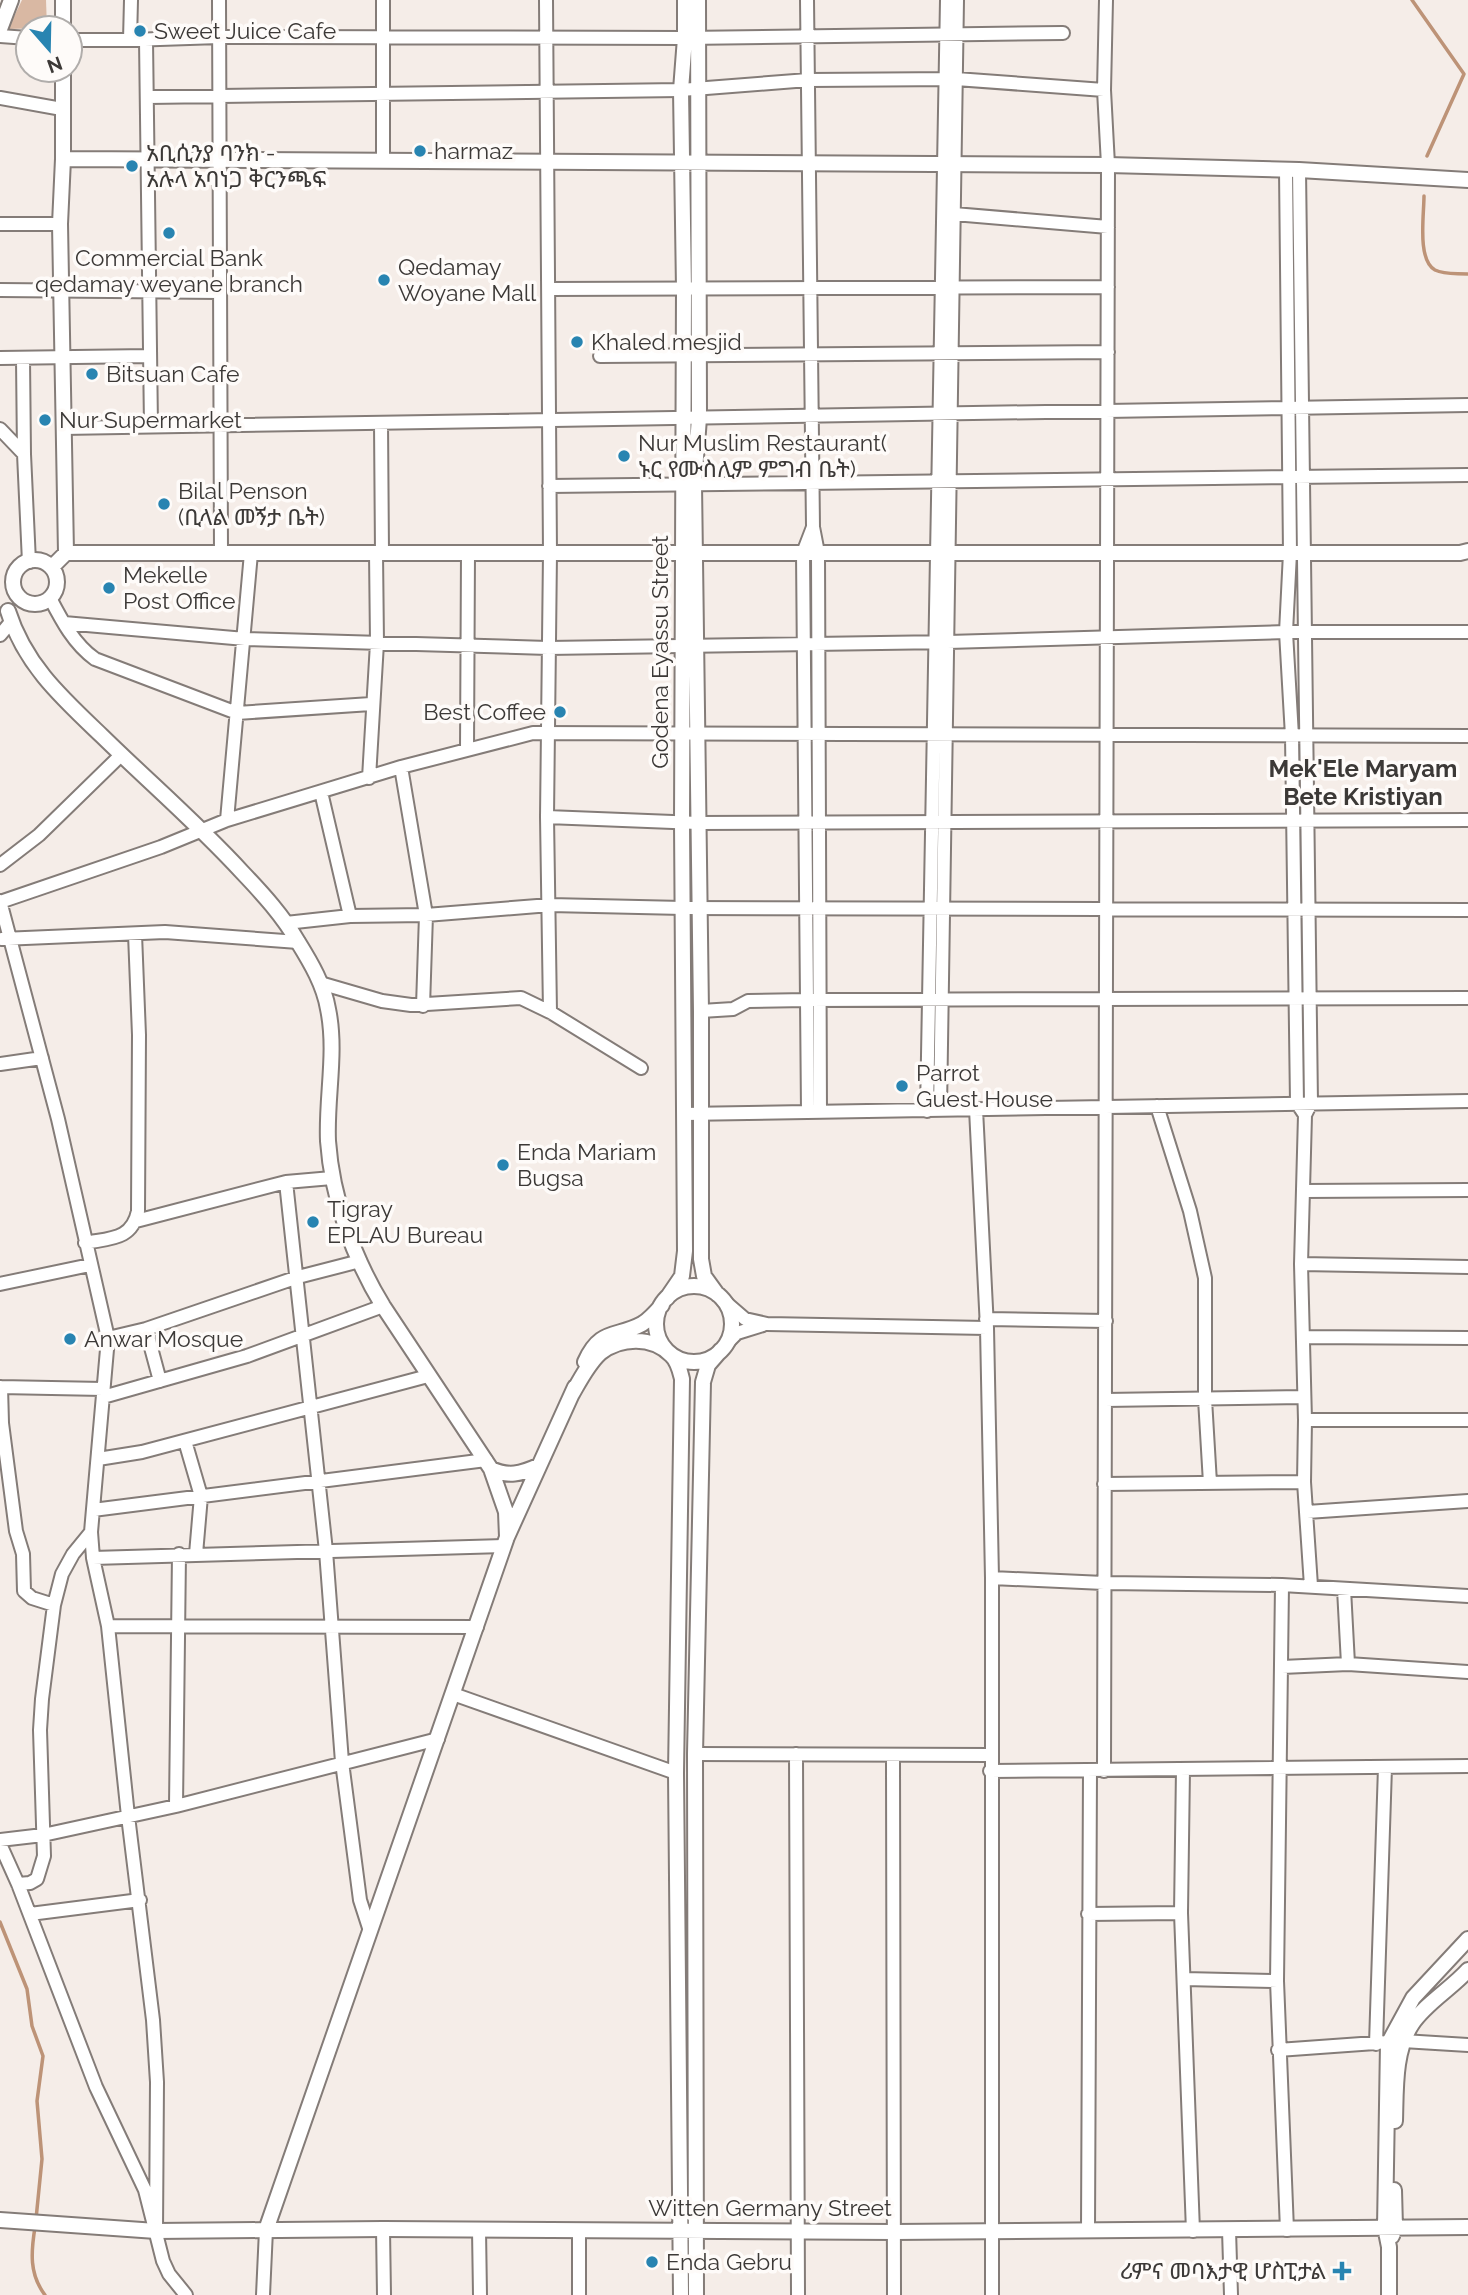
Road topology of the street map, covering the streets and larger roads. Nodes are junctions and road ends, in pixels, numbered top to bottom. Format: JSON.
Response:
{"nodes":[{"id":1,"x":11,"y":0,"type":"edge"},
{"id":2,"x":131,"y":0,"type":"edge"},
{"id":3,"x":219,"y":0,"type":"edge"},
{"id":4,"x":383,"y":0,"type":"edge"},
{"id":5,"x":546,"y":0,"type":"edge"},
{"id":6,"x":685,"y":0,"type":"edge"},
{"id":7,"x":698,"y":0,"type":"edge"},
{"id":8,"x":807,"y":0,"type":"edge"},
{"id":9,"x":947,"y":0,"type":"edge"},
{"id":10,"x":957,"y":0,"type":"edge"},
{"id":11,"x":1106,"y":0,"type":"edge"},
{"id":12,"x":0,"y":29,"type":"edge"},
{"id":13,"x":1063,"y":33,"type":"dead end"},
{"id":14,"x":952,"y":34,"type":"junction"},
{"id":15,"x":808,"y":35,"type":"junction"},
{"id":16,"x":545,"y":36,"type":"junction"},
{"id":17,"x":219,"y":37,"type":"junction"},
{"id":18,"x":691,"y":37,"type":"junction"},
{"id":19,"x":382,"y":38,"type":"junction"},
{"id":20,"x":84,"y":40,"type":"edge"},
{"id":21,"x":130,"y":40,"type":"junction"},
{"id":22,"x":146,"y":40,"type":"junction"},
{"id":23,"x":951,"y":79,"type":"junction"},
{"id":24,"x":808,"y":80,"type":"junction"},
{"id":25,"x":63,"y":84,"type":"edge"},
{"id":26,"x":696,"y":89,"type":"junction"},
{"id":27,"x":681,"y":90,"type":"junction"},
{"id":28,"x":1104,"y":90,"type":"junction"},
{"id":29,"x":548,"y":92,"type":"junction"},
{"id":30,"x":384,"y":94,"type":"junction"},
{"id":31,"x":219,"y":96,"type":"junction"},
{"id":32,"x":148,"y":97,"type":"junction"},
{"id":33,"x":0,"y":98,"type":"edge"},
{"id":34,"x":62,"y":109,"type":"junction"},
{"id":35,"x":63,"y":159,"type":"junction"},
{"id":36,"x":149,"y":160,"type":"junction"},
{"id":37,"x":219,"y":160,"type":"junction"},
{"id":38,"x":383,"y":161,"type":"junction"},
{"id":39,"x":548,"y":162,"type":"junction"},
{"id":40,"x":690,"y":162,"type":"junction"},
{"id":41,"x":808,"y":163,"type":"junction"},
{"id":42,"x":950,"y":164,"type":"junction"},
{"id":43,"x":1108,"y":165,"type":"junction"},
{"id":44,"x":1293,"y":170,"type":"junction"},
{"id":45,"x":1468,"y":180,"type":"edge"},
{"id":46,"x":954,"y":214,"type":"junction"},
{"id":47,"x":0,"y":224,"type":"edge"},
{"id":48,"x":60,"y":224,"type":"junction"},
{"id":49,"x":1108,"y":227,"type":"junction"},
{"id":50,"x":1108,"y":287,"type":"junction"},
{"id":51,"x":811,"y":288,"type":"junction"},
{"id":52,"x":947,"y":288,"type":"junction"},
{"id":53,"x":548,"y":289,"type":"junction"},
{"id":54,"x":684,"y":289,"type":"junction"},
{"id":55,"x":700,"y":289,"type":"junction"},
{"id":56,"x":0,"y":290,"type":"edge"},
{"id":57,"x":63,"y":291,"type":"junction"},
{"id":58,"x":149,"y":291,"type":"junction"},
{"id":59,"x":220,"y":292,"type":"junction"},
{"id":60,"x":1108,"y":352,"type":"junction"},
{"id":61,"x":947,"y":353,"type":"junction"},
{"id":62,"x":812,"y":354,"type":"junction"},
{"id":63,"x":682,"y":355,"type":"junction"},
{"id":64,"x":149,"y":356,"type":"junction"},
{"id":65,"x":600,"y":356,"type":"dead end"},
{"id":66,"x":699,"y":356,"type":"junction"},
{"id":67,"x":0,"y":358,"type":"edge"},
{"id":68,"x":63,"y":358,"type":"junction"},
{"id":69,"x":23,"y":359,"type":"junction"},
{"id":70,"x":1468,"y":405,"type":"edge"},
{"id":71,"x":1289,"y":408,"type":"junction"},
{"id":72,"x":1303,"y":408,"type":"junction"},
{"id":73,"x":1107,"y":411,"type":"junction"},
{"id":74,"x":945,"y":413,"type":"junction"},
{"id":75,"x":813,"y":416,"type":"junction"},
{"id":76,"x":682,"y":418,"type":"junction"},
{"id":77,"x":699,"y":418,"type":"junction"},
{"id":78,"x":549,"y":420,"type":"junction"},
{"id":79,"x":381,"y":423,"type":"junction"},
{"id":80,"x":221,"y":425,"type":"junction"},
{"id":81,"x":151,"y":426,"type":"junction"},
{"id":82,"x":63,"y":428,"type":"junction"},
{"id":83,"x":0,"y":429,"type":"edge"},
{"id":84,"x":24,"y":454,"type":"junction"},
{"id":85,"x":1468,"y":475,"type":"edge"},
{"id":86,"x":1297,"y":477,"type":"junction"},
{"id":87,"x":1107,"y":479,"type":"junction"},
{"id":88,"x":944,"y":481,"type":"junction"},
{"id":89,"x":813,"y":482,"type":"junction"},
{"id":90,"x":688,"y":484,"type":"junction"},
{"id":91,"x":549,"y":486,"type":"junction"},
{"id":92,"x":66,"y":553,"type":"junction"},
{"id":93,"x":221,"y":553,"type":"junction"},
{"id":94,"x":251,"y":553,"type":"junction"},
{"id":95,"x":379,"y":553,"type":"junction"},
{"id":96,"x":468,"y":553,"type":"junction"},
{"id":97,"x":550,"y":553,"type":"junction"},
{"id":98,"x":689,"y":553,"type":"junction"},
{"id":99,"x":810,"y":553,"type":"junction"},
{"id":100,"x":942,"y":553,"type":"junction"},
{"id":101,"x":1107,"y":553,"type":"junction"},
{"id":102,"x":1297,"y":553,"type":"junction"},
{"id":103,"x":1465,"y":553,"type":"edge"},
{"id":104,"x":29,"y":562,"type":"junction"},
{"id":105,"x":52,"y":567,"type":"junction"},
{"id":106,"x":7,"y":579,"type":"edge"},
{"id":107,"x":50,"y":598,"type":"junction"},
{"id":108,"x":27,"y":603,"type":"junction"},
{"id":109,"x":6,"y":616,"type":"edge"},
{"id":110,"x":64,"y":624,"type":"junction"},
{"id":111,"x":1286,"y":632,"type":"junction"},
{"id":112,"x":1305,"y":632,"type":"junction"},
{"id":113,"x":1468,"y":632,"type":"edge"},
{"id":114,"x":0,"y":635,"type":"edge"},
{"id":115,"x":1107,"y":638,"type":"junction"},
{"id":116,"x":245,"y":639,"type":"junction"},
{"id":117,"x":941,"y":642,"type":"junction"},
{"id":118,"x":377,"y":643,"type":"junction"},
{"id":119,"x":804,"y":645,"type":"junction"},
{"id":120,"x":818,"y":645,"type":"junction"},
{"id":121,"x":467,"y":646,"type":"junction"},
{"id":122,"x":689,"y":647,"type":"junction"},
{"id":123,"x":548,"y":648,"type":"junction"},
{"id":124,"x":371,"y":704,"type":"junction"},
{"id":125,"x":237,"y":713,"type":"junction"},
{"id":126,"x":548,"y":733,"type":"junction"},
{"id":127,"x":690,"y":734,"type":"junction"},
{"id":128,"x":804,"y":734,"type":"junction"},
{"id":129,"x":818,"y":734,"type":"junction"},
{"id":130,"x":940,"y":735,"type":"junction"},
{"id":131,"x":1107,"y":735,"type":"junction"},
{"id":132,"x":1292,"y":736,"type":"junction"},
{"id":133,"x":1306,"y":736,"type":"junction"},
{"id":134,"x":1468,"y":736,"type":"edge"},
{"id":135,"x":467,"y":749,"type":"junction"},
{"id":136,"x":121,"y":755,"type":"junction"},
{"id":137,"x":401,"y":767,"type":"junction"},
{"id":138,"x":369,"y":778,"type":"junction"},
{"id":139,"x":321,"y":792,"type":"junction"},
{"id":140,"x":547,"y":817,"type":"junction"},
{"id":141,"x":227,"y":820,"type":"junction"},
{"id":142,"x":1468,"y":820,"type":"edge"},
{"id":143,"x":1293,"y":821,"type":"junction"},
{"id":144,"x":1307,"y":821,"type":"junction"},
{"id":145,"x":682,"y":822,"type":"junction"},
{"id":146,"x":938,"y":822,"type":"junction"},
{"id":147,"x":1106,"y":822,"type":"junction"},
{"id":148,"x":698,"y":823,"type":"junction"},
{"id":149,"x":805,"y":823,"type":"junction"},
{"id":150,"x":819,"y":823,"type":"junction"},
{"id":151,"x":202,"y":829,"type":"junction"},
{"id":152,"x":0,"y":865,"type":"edge"},
{"id":153,"x":0,"y":901,"type":"edge"},
{"id":154,"x":550,"y":905,"type":"junction"},
{"id":155,"x":691,"y":908,"type":"junction"},
{"id":156,"x":806,"y":908,"type":"junction"},
{"id":157,"x":820,"y":908,"type":"junction"},
{"id":158,"x":937,"y":909,"type":"junction"},
{"id":159,"x":1106,"y":909,"type":"junction"},
{"id":160,"x":1294,"y":909,"type":"junction"},
{"id":161,"x":1308,"y":909,"type":"junction"},
{"id":162,"x":1468,"y":910,"type":"edge"},
{"id":163,"x":426,"y":915,"type":"junction"},
{"id":164,"x":350,"y":916,"type":"junction"},
{"id":165,"x":286,"y":923,"type":"junction"},
{"id":166,"x":135,"y":934,"type":"junction"},
{"id":167,"x":4,"y":939,"type":"edge"},
{"id":168,"x":298,"y":942,"type":"junction"},
{"id":169,"x":320,"y":983,"type":"junction"},
{"id":170,"x":1468,"y":998,"type":"edge"},
{"id":171,"x":1106,"y":999,"type":"junction"},
{"id":172,"x":1295,"y":999,"type":"junction"},
{"id":173,"x":1309,"y":999,"type":"junction"},
{"id":174,"x":813,"y":1000,"type":"junction"},
{"id":175,"x":936,"y":1000,"type":"junction"},
{"id":176,"x":423,"y":1006,"type":"junction"},
{"id":177,"x":701,"y":1011,"type":"junction"},
{"id":178,"x":550,"y":1012,"type":"junction"},
{"id":179,"x":42,"y":1058,"type":"junction"},
{"id":180,"x":0,"y":1064,"type":"edge"},
{"id":181,"x":641,"y":1069,"type":"dead end"},
{"id":182,"x":1468,"y":1101,"type":"edge"},
{"id":183,"x":1297,"y":1103,"type":"junction"},
{"id":184,"x":1157,"y":1106,"type":"junction"},
{"id":185,"x":1106,"y":1107,"type":"junction"},
{"id":186,"x":976,"y":1109,"type":"junction"},
{"id":187,"x":1308,"y":1109,"type":"junction"},
{"id":188,"x":934,"y":1111,"type":"junction"},
{"id":189,"x":814,"y":1112,"type":"junction"},
{"id":190,"x":684,"y":1114,"type":"junction"},
{"id":191,"x":700,"y":1114,"type":"junction"},
{"id":192,"x":332,"y":1178,"type":"junction"},
{"id":193,"x":286,"y":1182,"type":"junction"},
{"id":194,"x":1468,"y":1190,"type":"edge"},
{"id":195,"x":1304,"y":1191,"type":"junction"},
{"id":196,"x":136,"y":1221,"type":"junction"},
{"id":197,"x":85,"y":1243,"type":"junction"},
{"id":198,"x":360,"y":1261,"type":"junction"},
{"id":199,"x":1301,"y":1264,"type":"junction"},
{"id":200,"x":90,"y":1265,"type":"junction"},
{"id":201,"x":1468,"y":1267,"type":"edge"},
{"id":202,"x":298,"y":1277,"type":"junction"},
{"id":203,"x":0,"y":1284,"type":"edge"},
{"id":204,"x":720,"y":1297,"type":"junction"},
{"id":205,"x":664,"y":1302,"type":"junction"},
{"id":206,"x":383,"y":1306,"type":"junction"},
{"id":207,"x":1106,"y":1321,"type":"junction"},
{"id":208,"x":987,"y":1323,"type":"junction"},
{"id":209,"x":767,"y":1324,"type":"junction"},
{"id":210,"x":146,"y":1329,"type":"junction"},
{"id":211,"x":303,"y":1336,"type":"junction"},
{"id":212,"x":1303,"y":1337,"type":"junction"},
{"id":213,"x":108,"y":1338,"type":"junction"},
{"id":214,"x":1468,"y":1338,"type":"edge"},
{"id":215,"x":724,"y":1347,"type":"junction"},
{"id":216,"x":671,"y":1354,"type":"junction"},
{"id":217,"x":428,"y":1376,"type":"junction"},
{"id":218,"x":160,"y":1381,"type":"junction"},
{"id":219,"x":0,"y":1387,"type":"edge"},
{"id":220,"x":103,"y":1393,"type":"junction"},
{"id":221,"x":572,"y":1394,"type":"junction"},
{"id":222,"x":1303,"y":1397,"type":"junction"},
{"id":223,"x":1205,"y":1399,"type":"junction"},
{"id":224,"x":1105,"y":1400,"type":"junction"},
{"id":225,"x":310,"y":1408,"type":"junction"},
{"id":226,"x":1305,"y":1420,"type":"junction"},
{"id":227,"x":1468,"y":1420,"type":"edge"},
{"id":228,"x":185,"y":1441,"type":"junction"},
{"id":229,"x":98,"y":1459,"type":"junction"},
{"id":230,"x":489,"y":1464,"type":"junction"},
{"id":231,"x":538,"y":1466,"type":"junction"},
{"id":232,"x":317,"y":1481,"type":"junction"},
{"id":233,"x":1304,"y":1482,"type":"junction"},
{"id":234,"x":1210,"y":1483,"type":"junction"},
{"id":235,"x":1104,"y":1484,"type":"junction"},
{"id":236,"x":201,"y":1496,"type":"junction"},
{"id":237,"x":1468,"y":1501,"type":"edge"},
{"id":238,"x":93,"y":1510,"type":"junction"},
{"id":239,"x":1307,"y":1512,"type":"junction"},
{"id":240,"x":91,"y":1532,"type":"junction"},
{"id":241,"x":506,"y":1542,"type":"junction"},
{"id":242,"x":326,"y":1551,"type":"junction"},
{"id":243,"x":179,"y":1554,"type":"junction"},
{"id":244,"x":196,"y":1554,"type":"junction"},
{"id":245,"x":93,"y":1558,"type":"junction"},
{"id":246,"x":992,"y":1578,"type":"junction"},
{"id":247,"x":680,"y":1582,"type":"junction"},
{"id":248,"x":699,"y":1582,"type":"junction"},
{"id":249,"x":1104,"y":1583,"type":"junction"},
{"id":250,"x":1282,"y":1585,"type":"junction"},
{"id":251,"x":1311,"y":1586,"type":"junction"},
{"id":252,"x":1345,"y":1589,"type":"junction"},
{"id":253,"x":1468,"y":1597,"type":"edge"},
{"id":254,"x":54,"y":1605,"type":"junction"},
{"id":255,"x":108,"y":1626,"type":"junction"},
{"id":256,"x":180,"y":1626,"type":"junction"},
{"id":257,"x":331,"y":1626,"type":"junction"},
{"id":258,"x":477,"y":1627,"type":"junction"},
{"id":259,"x":1348,"y":1664,"type":"junction"},
{"id":260,"x":1282,"y":1667,"type":"junction"},
{"id":261,"x":1468,"y":1672,"type":"edge"},
{"id":262,"x":453,"y":1693,"type":"junction"},
{"id":263,"x":438,"y":1739,"type":"junction"},
{"id":264,"x":695,"y":1754,"type":"junction"},
{"id":265,"x":796,"y":1754,"type":"junction"},
{"id":266,"x":893,"y":1755,"type":"junction"},
{"id":267,"x":990,"y":1755,"type":"junction"},
{"id":268,"x":342,"y":1762,"type":"junction"},
{"id":269,"x":1468,"y":1766,"type":"edge"},
{"id":270,"x":1385,"y":1767,"type":"junction"},
{"id":271,"x":1280,"y":1768,"type":"junction"},
{"id":272,"x":1183,"y":1769,"type":"junction"},
{"id":273,"x":1097,"y":1770,"type":"junction"},
{"id":274,"x":990,"y":1771,"type":"junction"},
{"id":275,"x":676,"y":1773,"type":"junction"},
{"id":276,"x":176,"y":1806,"type":"junction"},
{"id":277,"x":128,"y":1815,"type":"junction"},
{"id":278,"x":43,"y":1835,"type":"junction"},
{"id":279,"x":0,"y":1842,"type":"edge"},
{"id":280,"x":18,"y":1884,"type":"junction"},
{"id":281,"x":139,"y":1900,"type":"junction"},
{"id":282,"x":1181,"y":1913,"type":"junction"},
{"id":283,"x":30,"y":1914,"type":"junction"},
{"id":284,"x":1088,"y":1914,"type":"junction"},
{"id":285,"x":370,"y":1931,"type":"junction"},
{"id":286,"x":1468,"y":1939,"type":"edge"},
{"id":287,"x":1468,"y":1970,"type":"edge"},
{"id":288,"x":1184,"y":1979,"type":"junction"},
{"id":289,"x":1277,"y":1981,"type":"junction"},
{"id":290,"x":678,"y":1984,"type":"junction"},
{"id":291,"x":695,"y":1985,"type":"junction"},
{"id":292,"x":1403,"y":2041,"type":"junction"},
{"id":293,"x":1382,"y":2044,"type":"junction"},
{"id":294,"x":1468,"y":2045,"type":"edge"},
{"id":295,"x":1278,"y":2050,"type":"junction"},
{"id":296,"x":0,"y":2220,"type":"edge"},
{"id":297,"x":1390,"y":2227,"type":"junction"},
{"id":298,"x":1468,"y":2227,"type":"edge"},
{"id":299,"x":383,"y":2229,"type":"junction"},
{"id":300,"x":266,"y":2230,"type":"junction"},
{"id":301,"x":480,"y":2230,"type":"junction"},
{"id":302,"x":680,"y":2230,"type":"junction"},
{"id":303,"x":993,"y":2230,"type":"junction"},
{"id":304,"x":1229,"y":2230,"type":"junction"},
{"id":305,"x":1287,"y":2230,"type":"junction"},
{"id":306,"x":156,"y":2231,"type":"junction"},
{"id":307,"x":579,"y":2231,"type":"junction"},
{"id":308,"x":797,"y":2231,"type":"junction"},
{"id":309,"x":1088,"y":2231,"type":"junction"},
{"id":310,"x":1194,"y":2231,"type":"junction"},
{"id":311,"x":696,"y":2232,"type":"junction"},
{"id":312,"x":894,"y":2232,"type":"junction"},
{"id":313,"x":186,"y":2295,"type":"edge"},
{"id":314,"x":263,"y":2295,"type":"edge"},
{"id":315,"x":384,"y":2295,"type":"edge"},
{"id":316,"x":480,"y":2295,"type":"edge"},
{"id":317,"x":579,"y":2295,"type":"edge"},
{"id":318,"x":681,"y":2295,"type":"edge"},
{"id":319,"x":696,"y":2295,"type":"edge"},
{"id":320,"x":798,"y":2295,"type":"edge"},
{"id":321,"x":894,"y":2295,"type":"edge"},
{"id":322,"x":992,"y":2295,"type":"edge"},
{"id":323,"x":1231,"y":2295,"type":"edge"},
{"id":324,"x":1390,"y":2295,"type":"edge"}],
"edges":[{"from":1,"to":12,"type":"street"},
{"from":2,"to":21,"type":"street"},
{"from":3,"to":17,"type":"street"},
{"from":4,"to":19,"type":"street"},
{"from":5,"to":16,"type":"street"},
{"from":6,"to":18,"type":"street","name":"Godena Eyassu Street"},
{"from":7,"to":18,"type":"street","name":"Godena Eyassu Street"},
{"from":8,"to":15,"type":"street"},
{"from":9,"to":14,"type":"street"},
{"from":10,"to":14,"type":"street"},
{"from":11,"to":28,"type":"street"},
{"from":13,"to":14,"type":"street"},
{"from":14,"to":15,"type":"street"},
{"from":14,"to":23,"type":"street"},
{"from":15,"to":18,"type":"street"},
{"from":15,"to":24,"type":"street"},
{"from":16,"to":18,"type":"street"},
{"from":16,"to":19,"type":"street"},
{"from":16,"to":29,"type":"street"},
{"from":17,"to":19,"type":"street"},
{"from":17,"to":22,"type":"street"},
{"from":17,"to":31,"type":"street"},
{"from":18,"to":26,"type":"street","name":"Godena Eyassu Street"},
{"from":18,"to":27,"type":"street","name":"Godena Eyassu Street"},
{"from":19,"to":30,"type":"street"},
{"from":20,"to":21,"type":"street"},
{"from":21,"to":22,"type":"street"},
{"from":22,"to":32,"type":"street"},
{"from":23,"to":24,"type":"street"},
{"from":23,"to":28,"type":"street"},
{"from":23,"to":42,"type":"street"},
{"from":24,"to":26,"type":"street"},
{"from":24,"to":41,"type":"street"},
{"from":25,"to":34,"type":"street"},
{"from":26,"to":27,"type":"street"},
{"from":26,"to":40,"type":"street","name":"Godena Eyassu Street"},
{"from":27,"to":29,"type":"street"},
{"from":27,"to":40,"type":"street","name":"Godena Eyassu Street"},
{"from":28,"to":43,"type":"street"},
{"from":29,"to":30,"type":"street"},
{"from":29,"to":39,"type":"street"},
{"from":30,"to":31,"type":"street"},
{"from":30,"to":38,"type":"street"},
{"from":31,"to":32,"type":"street"},
{"from":31,"to":37,"type":"street"},
{"from":32,"to":36,"type":"street"},
{"from":33,"to":34,"type":"street"},
{"from":34,"to":35,"type":"street"},
{"from":35,"to":36,"type":"street"},
{"from":35,"to":48,"type":"street"},
{"from":36,"to":37,"type":"street"},
{"from":36,"to":58,"type":"street"},
{"from":37,"to":38,"type":"street"},
{"from":37,"to":59,"type":"street"},
{"from":38,"to":39,"type":"street"},
{"from":39,"to":40,"type":"street"},
{"from":39,"to":53,"type":"street"},
{"from":40,"to":41,"type":"street"},
{"from":40,"to":54,"type":"street","name":"Godena Eyassu Street"},
{"from":40,"to":55,"type":"street","name":"Godena Eyassu Street"},
{"from":41,"to":42,"type":"street"},
{"from":41,"to":51,"type":"street"},
{"from":42,"to":43,"type":"street"},
{"from":42,"to":46,"type":"street"},
{"from":42,"to":52,"type":"street"},
{"from":43,"to":44,"type":"street"},
{"from":43,"to":49,"type":"street"},
{"from":44,"to":45,"type":"street"},
{"from":44,"to":71,"type":"street"},
{"from":44,"to":72,"type":"street"},
{"from":46,"to":49,"type":"street"},
{"from":46,"to":52,"type":"street"},
{"from":47,"to":48,"type":"street"},
{"from":48,"to":57,"type":"street"},
{"from":49,"to":50,"type":"street"},
{"from":50,"to":52,"type":"street"},
{"from":50,"to":60,"type":"street"},
{"from":51,"to":52,"type":"street"},
{"from":51,"to":55,"type":"street"},
{"from":51,"to":62,"type":"street"},
{"from":52,"to":61,"type":"street"},
{"from":53,"to":54,"type":"street"},
{"from":53,"to":78,"type":"street"},
{"from":54,"to":55,"type":"street"},
{"from":54,"to":63,"type":"street","name":"Godena Eyassu Street"},
{"from":55,"to":66,"type":"street","name":"Godena Eyassu Street"},
{"from":56,"to":57,"type":"street"},
{"from":57,"to":58,"type":"street"},
{"from":57,"to":68,"type":"street"},
{"from":58,"to":59,"type":"street"},
{"from":58,"to":64,"type":"street"},
{"from":59,"to":80,"type":"street"},
{"from":60,"to":61,"type":"street"},
{"from":60,"to":73,"type":"street"},
{"from":61,"to":62,"type":"street"},
{"from":61,"to":74,"type":"street"},
{"from":62,"to":66,"type":"street"},
{"from":62,"to":75,"type":"street"},
{"from":63,"to":65,"type":"street"},
{"from":63,"to":66,"type":"street"},
{"from":63,"to":76,"type":"street","name":"Godena Eyassu Street"},
{"from":64,"to":68,"type":"street"},
{"from":64,"to":81,"type":"street"},
{"from":66,"to":77,"type":"street","name":"Godena Eyassu Street"},
{"from":67,"to":69,"type":"street"},
{"from":68,"to":69,"type":"street"},
{"from":68,"to":82,"type":"street"},
{"from":69,"to":84,"type":"street"},
{"from":70,"to":72,"type":"street"},
{"from":71,"to":72,"type":"street"},
{"from":71,"to":73,"type":"street"},
{"from":71,"to":86,"type":"street"},
{"from":72,"to":86,"type":"street"},
{"from":73,"to":74,"type":"street"},
{"from":73,"to":87,"type":"street"},
{"from":74,"to":75,"type":"street"},
{"from":74,"to":88,"type":"street"},
{"from":75,"to":77,"type":"street"},
{"from":75,"to":89,"type":"street"},
{"from":76,"to":77,"type":"street"},
{"from":76,"to":78,"type":"street"},
{"from":76,"to":90,"type":"street","name":"Godena Eyassu Street"},
{"from":77,"to":90,"type":"street","name":"Godena Eyassu Street"},
{"from":78,"to":79,"type":"street"},
{"from":78,"to":91,"type":"street"},
{"from":79,"to":80,"type":"street"},
{"from":79,"to":95,"type":"street"},
{"from":80,"to":81,"type":"street"},
{"from":80,"to":93,"type":"street"},
{"from":81,"to":82,"type":"street"},
{"from":82,"to":92,"type":"street"},
{"from":83,"to":84,"type":"street"},
{"from":84,"to":104,"type":"street"},
{"from":85,"to":86,"type":"street"},
{"from":86,"to":87,"type":"street"},
{"from":86,"to":102,"type":"street"},
{"from":87,"to":88,"type":"street"},
{"from":87,"to":101,"type":"street"},
{"from":88,"to":89,"type":"street"},
{"from":88,"to":100,"type":"street"},
{"from":89,"to":90,"type":"street"},
{"from":89,"to":99,"type":"street"},
{"from":90,"to":91,"type":"street"},
{"from":90,"to":98,"type":"street","name":"Godena Eyassu Street"},
{"from":91,"to":97,"type":"street"},
{"from":92,"to":93,"type":"street"},
{"from":92,"to":105,"type":"street"},
{"from":93,"to":94,"type":"street"},
{"from":94,"to":95,"type":"street"},
{"from":94,"to":116,"type":"street"},
{"from":95,"to":96,"type":"street"},
{"from":95,"to":118,"type":"street"},
{"from":96,"to":97,"type":"street"},
{"from":96,"to":121,"type":"street"},
{"from":97,"to":98,"type":"street"},
{"from":97,"to":123,"type":"street"},
{"from":98,"to":99,"type":"street"},
{"from":98,"to":122,"type":"street","name":"Godena Eyassu Street"},
{"from":99,"to":100,"type":"street"},
{"from":99,"to":119,"type":"street"},
{"from":99,"to":120,"type":"street"},
{"from":100,"to":101,"type":"street"},
{"from":100,"to":117,"type":"street"},
{"from":101,"to":102,"type":"street"},
{"from":101,"to":115,"type":"street"},
{"from":102,"to":103,"type":"street"},
{"from":102,"to":111,"type":"street"},
{"from":102,"to":112,"type":"street"},
{"from":104,"to":105,"type":"street"},
{"from":104,"to":106,"type":"street"},
{"from":105,"to":107,"type":"street"},
{"from":106,"to":108,"type":"street"},
{"from":107,"to":108,"type":"street"},
{"from":107,"to":110,"type":"street"},
{"from":108,"to":109,"type":"street"},
{"from":109,"to":114,"type":"street"},
{"from":109,"to":136,"type":"street"},
{"from":110,"to":116,"type":"street"},
{"from":110,"to":125,"type":"street"},
{"from":111,"to":112,"type":"street"},
{"from":111,"to":115,"type":"street"},
{"from":111,"to":132,"type":"street"},
{"from":112,"to":113,"type":"street"},
{"from":112,"to":133,"type":"street"},
{"from":115,"to":117,"type":"street"},
{"from":115,"to":131,"type":"street"},
{"from":116,"to":118,"type":"street"},
{"from":116,"to":125,"type":"street"},
{"from":117,"to":120,"type":"street"},
{"from":117,"to":130,"type":"street"},
{"from":118,"to":121,"type":"street"},
{"from":118,"to":124,"type":"street"},
{"from":119,"to":120,"type":"street"},
{"from":119,"to":122,"type":"street"},
{"from":119,"to":128,"type":"street"},
{"from":120,"to":129,"type":"street"},
{"from":121,"to":123,"type":"street"},
{"from":121,"to":135,"type":"street"},
{"from":122,"to":123,"type":"street"},
{"from":122,"to":127,"type":"street","name":"Godena Eyassu Street"},
{"from":123,"to":126,"type":"street"},
{"from":124,"to":125,"type":"street"},
{"from":124,"to":138,"type":"street"},
{"from":125,"to":141,"type":"street"},
{"from":126,"to":127,"type":"street"},
{"from":126,"to":135,"type":"street"},
{"from":126,"to":140,"type":"street"},
{"from":127,"to":128,"type":"street"},
{"from":127,"to":145,"type":"street","name":"Godena Eyassu Street"},
{"from":127,"to":148,"type":"street","name":"Godena Eyassu Street"},
{"from":128,"to":129,"type":"street"},
{"from":128,"to":149,"type":"street"},
{"from":129,"to":130,"type":"street"},
{"from":129,"to":150,"type":"street"},
{"from":130,"to":131,"type":"street"},
{"from":130,"to":146,"type":"street"},
{"from":131,"to":132,"type":"street"},
{"from":131,"to":147,"type":"street"},
{"from":132,"to":133,"type":"street"},
{"from":132,"to":143,"type":"street"},
{"from":133,"to":134,"type":"street"},
{"from":133,"to":144,"type":"street"},
{"from":135,"to":137,"type":"street"},
{"from":136,"to":151,"type":"street"},
{"from":136,"to":152,"type":"street"},
{"from":137,"to":138,"type":"street"},
{"from":137,"to":163,"type":"street"},
{"from":138,"to":139,"type":"street"},
{"from":139,"to":141,"type":"street"},
{"from":139,"to":164,"type":"street"},
{"from":140,"to":145,"type":"street"},
{"from":140,"to":154,"type":"street"},
{"from":141,"to":151,"type":"street"},
{"from":142,"to":144,"type":"street"},
{"from":143,"to":144,"type":"street"},
{"from":143,"to":147,"type":"street"},
{"from":143,"to":160,"type":"street"},
{"from":144,"to":161,"type":"street"},
{"from":145,"to":148,"type":"street"},
{"from":145,"to":155,"type":"street","name":"Godena Eyassu Street"},
{"from":146,"to":147,"type":"street"},
{"from":146,"to":150,"type":"street"},
{"from":146,"to":158,"type":"street"},
{"from":147,"to":159,"type":"street"},
{"from":148,"to":149,"type":"street"},
{"from":148,"to":155,"type":"street","name":"Godena Eyassu Street"},
{"from":149,"to":150,"type":"street"},
{"from":149,"to":156,"type":"street"},
{"from":150,"to":157,"type":"street"},
{"from":151,"to":153,"type":"street"},
{"from":151,"to":165,"type":"street"},
{"from":153,"to":167,"type":"street"},
{"from":154,"to":155,"type":"street"},
{"from":154,"to":163,"type":"street"},
{"from":154,"to":178,"type":"street"},
{"from":155,"to":156,"type":"street"},
{"from":155,"to":177,"type":"street","name":"Godena Eyassu Street"},
{"from":155,"to":190,"type":"street","name":"Godena Eyassu Street"},
{"from":156,"to":157,"type":"street"},
{"from":156,"to":174,"type":"street"},
{"from":157,"to":158,"type":"street"},
{"from":157,"to":174,"type":"street"},
{"from":158,"to":159,"type":"street"},
{"from":158,"to":175,"type":"street"},
{"from":159,"to":160,"type":"street"},
{"from":159,"to":171,"type":"street"},
{"from":160,"to":161,"type":"street"},
{"from":160,"to":172,"type":"street"},
{"from":161,"to":162,"type":"street"},
{"from":161,"to":173,"type":"street"},
{"from":163,"to":164,"type":"street"},
{"from":163,"to":176,"type":"street"},
{"from":164,"to":165,"type":"street"},
{"from":165,"to":168,"type":"street"},
{"from":166,"to":167,"type":"street"},
{"from":166,"to":168,"type":"street"},
{"from":166,"to":196,"type":"street"},
{"from":167,"to":179,"type":"street"},
{"from":168,"to":169,"type":"street"},
{"from":169,"to":176,"type":"street"},
{"from":169,"to":192,"type":"street"},
{"from":170,"to":173,"type":"street"},
{"from":171,"to":172,"type":"street"},
{"from":171,"to":175,"type":"street"},
{"from":171,"to":185,"type":"street"},
{"from":172,"to":173,"type":"street"},
{"from":172,"to":183,"type":"street"},
{"from":173,"to":187,"type":"street"},
{"from":174,"to":175,"type":"street"},
{"from":174,"to":177,"type":"street"},
{"from":174,"to":189,"type":"street"},
{"from":175,"to":188,"type":"street"},
{"from":176,"to":178,"type":"street"},
{"from":177,"to":191,"type":"street","name":"Godena Eyassu Street"},
{"from":178,"to":181,"type":"street"},
{"from":179,"to":180,"type":"street"},
{"from":179,"to":197,"type":"street"},
{"from":182,"to":187,"type":"street"},
{"from":183,"to":184,"type":"street"},
{"from":183,"to":187,"type":"street"},
{"from":184,"to":185,"type":"street"},
{"from":184,"to":223,"type":"street"},
{"from":185,"to":186,"type":"street"},
{"from":185,"to":207,"type":"street"},
{"from":186,"to":188,"type":"street"},
{"from":186,"to":208,"type":"street"},
{"from":187,"to":195,"type":"street"},
{"from":188,"to":189,"type":"street"},
{"from":189,"to":191,"type":"street"},
{"from":190,"to":191,"type":"street"},
{"from":190,"to":205,"type":"street","name":"Godena Eyassu Street"},
{"from":191,"to":204,"type":"street","name":"Godena Eyassu Street"},
{"from":192,"to":193,"type":"street"},
{"from":192,"to":198,"type":"street"},
{"from":193,"to":196,"type":"street"},
{"from":193,"to":202,"type":"street"},
{"from":194,"to":195,"type":"street"},
{"from":195,"to":199,"type":"street"},
{"from":196,"to":197,"type":"street"},
{"from":197,"to":200,"type":"street"},
{"from":198,"to":202,"type":"street"},
{"from":198,"to":206,"type":"street"},
{"from":199,"to":201,"type":"street"},
{"from":199,"to":212,"type":"street"},
{"from":200,"to":203,"type":"street"},
{"from":200,"to":213,"type":"street"},
{"from":202,"to":210,"type":"street"},
{"from":202,"to":211,"type":"street"},
{"from":204,"to":205,"type":"street"},
{"from":204,"to":209,"type":"street"},
{"from":204,"to":215,"type":"street"},
{"from":205,"to":216,"type":"street"},
{"from":205,"to":221,"type":"street"},
{"from":206,"to":211,"type":"street"},
{"from":206,"to":217,"type":"street"},
{"from":207,"to":208,"type":"street"},
{"from":207,"to":224,"type":"street"},
{"from":208,"to":209,"type":"street"},
{"from":208,"to":246,"type":"street"},
{"from":209,"to":215,"type":"street"},
{"from":210,"to":213,"type":"street"},
{"from":210,"to":218,"type":"street"},
{"from":211,"to":218,"type":"street"},
{"from":211,"to":225,"type":"street"},
{"from":212,"to":214,"type":"street"},
{"from":212,"to":222,"type":"street"},
{"from":213,"to":220,"type":"street"},
{"from":215,"to":216,"type":"street"},
{"from":215,"to":248,"type":"street"},
{"from":216,"to":221,"type":"street"},
{"from":216,"to":247,"type":"street"},
{"from":217,"to":225,"type":"street"},
{"from":217,"to":230,"type":"street"},
{"from":218,"to":220,"type":"street"},
{"from":219,"to":220,"type":"street"},
{"from":219,"to":254,"type":"street"},
{"from":220,"to":229,"type":"street"},
{"from":221,"to":231,"type":"street"},
{"from":222,"to":223,"type":"street"},
{"from":222,"to":226,"type":"street"},
{"from":223,"to":224,"type":"street"},
{"from":223,"to":234,"type":"street"},
{"from":224,"to":235,"type":"street"},
{"from":225,"to":228,"type":"street"},
{"from":225,"to":232,"type":"street"},
{"from":226,"to":227,"type":"street"},
{"from":226,"to":233,"type":"street"},
{"from":228,"to":229,"type":"street"},
{"from":228,"to":236,"type":"street"},
{"from":229,"to":238,"type":"street"},
{"from":230,"to":231,"type":"street"},
{"from":230,"to":232,"type":"street"},
{"from":230,"to":241,"type":"street"},
{"from":231,"to":241,"type":"street"},
{"from":232,"to":236,"type":"street"},
{"from":232,"to":242,"type":"street"},
{"from":233,"to":234,"type":"street"},
{"from":233,"to":239,"type":"street"},
{"from":234,"to":235,"type":"street"},
{"from":235,"to":249,"type":"street"},
{"from":236,"to":238,"type":"street"},
{"from":236,"to":244,"type":"street"},
{"from":237,"to":239,"type":"street"},
{"from":238,"to":240,"type":"street"},
{"from":239,"to":251,"type":"street"},
{"from":240,"to":245,"type":"street"},
{"from":240,"to":254,"type":"street"},
{"from":241,"to":242,"type":"street"},
{"from":241,"to":258,"type":"street"},
{"from":242,"to":244,"type":"street"},
{"from":242,"to":257,"type":"street"},
{"from":243,"to":244,"type":"street"},
{"from":243,"to":245,"type":"street"},
{"from":243,"to":256,"type":"street"},
{"from":245,"to":255,"type":"street"},
{"from":246,"to":249,"type":"street"},
{"from":246,"to":267,"type":"street"},
{"from":247,"to":248,"type":"street"},
{"from":247,"to":275,"type":"street"},
{"from":248,"to":264,"type":"street"},
{"from":249,"to":250,"type":"street"},
{"from":249,"to":273,"type":"street"},
{"from":250,"to":251,"type":"street"},
{"from":250,"to":260,"type":"street"},
{"from":251,"to":252,"type":"street"},
{"from":252,"to":253,"type":"street"},
{"from":252,"to":259,"type":"street"},
{"from":254,"to":278,"type":"street"},
{"from":255,"to":256,"type":"street"},
{"from":255,"to":277,"type":"street"},
{"from":256,"to":257,"type":"street"},
{"from":256,"to":276,"type":"street"},
{"from":257,"to":258,"type":"street"},
{"from":257,"to":268,"type":"street"},
{"from":258,"to":262,"type":"street"},
{"from":259,"to":260,"type":"street"},
{"from":259,"to":261,"type":"street"},
{"from":260,"to":271,"type":"street"},
{"from":262,"to":263,"type":"street"},
{"from":262,"to":275,"type":"street"},
{"from":263,"to":268,"type":"street"},
{"from":263,"to":285,"type":"street"},
{"from":264,"to":265,"type":"street"},
{"from":264,"to":291,"type":"street"},
{"from":265,"to":266,"type":"street"},
{"from":265,"to":308,"type":"street"},
{"from":266,"to":267,"type":"street"},
{"from":266,"to":312,"type":"street"},
{"from":267,"to":274,"type":"street"},
{"from":268,"to":276,"type":"street"},
{"from":268,"to":285,"type":"street"},
{"from":269,"to":270,"type":"street"},
{"from":270,"to":271,"type":"street"},
{"from":270,"to":293,"type":"street"},
{"from":271,"to":272,"type":"street"},
{"from":271,"to":289,"type":"street"},
{"from":272,"to":273,"type":"street"},
{"from":272,"to":282,"type":"street"},
{"from":273,"to":274,"type":"street"},
{"from":273,"to":284,"type":"street"},
{"from":274,"to":303,"type":"street"},
{"from":275,"to":290,"type":"street"},
{"from":276,"to":277,"type":"street"},
{"from":277,"to":278,"type":"street"},
{"from":277,"to":281,"type":"street"},
{"from":278,"to":279,"type":"street"},
{"from":278,"to":280,"type":"street"},
{"from":279,"to":280,"type":"street"},
{"from":280,"to":283,"type":"street"},
{"from":281,"to":283,"type":"street"},
{"from":281,"to":306,"type":"street"},
{"from":282,"to":284,"type":"street"},
{"from":282,"to":288,"type":"street"},
{"from":283,"to":306,"type":"street"},
{"from":284,"to":309,"type":"street"},
{"from":285,"to":300,"type":"street"},
{"from":286,"to":293,"type":"street"},
{"from":287,"to":292,"type":"street"},
{"from":288,"to":289,"type":"street"},
{"from":288,"to":310,"type":"street"},
{"from":289,"to":295,"type":"street"},
{"from":290,"to":291,"type":"street"},
{"from":290,"to":302,"type":"street"},
{"from":291,"to":311,"type":"street"},
{"from":292,"to":293,"type":"street"},
{"from":292,"to":294,"type":"street"},
{"from":292,"to":297,"type":"street"},
{"from":293,"to":295,"type":"street"},
{"from":293,"to":297,"type":"street"},
{"from":295,"to":305,"type":"street"},
{"from":296,"to":306,"type":"street","name":"Witten Germany Street"},
{"from":297,"to":298,"type":"street","name":"Witten Germany Street"},
{"from":297,"to":305,"type":"street","name":"Witten Germany Street"},
{"from":297,"to":324,"type":"street"},
{"from":299,"to":300,"type":"street","name":"Witten Germany Street"},
{"from":299,"to":301,"type":"street","name":"Witten Germany Street"},
{"from":299,"to":315,"type":"street"},
{"from":300,"to":306,"type":"street","name":"Witten Germany Street"},
{"from":300,"to":314,"type":"street"},
{"from":301,"to":307,"type":"street","name":"Witten Germany Street"},
{"from":301,"to":316,"type":"street"},
{"from":302,"to":307,"type":"street","name":"Witten Germany Street"},
{"from":302,"to":311,"type":"street","name":"Witten Germany Street"},
{"from":302,"to":318,"type":"street"},
{"from":303,"to":309,"type":"street","name":"Witten Germany Street"},
{"from":303,"to":312,"type":"street","name":"Witten Germany Street"},
{"from":303,"to":322,"type":"street"},
{"from":304,"to":305,"type":"street","name":"Witten Germany Street"},
{"from":304,"to":310,"type":"street","name":"Witten Germany Street"},
{"from":304,"to":323,"type":"street"},
{"from":306,"to":313,"type":"street"},
{"from":307,"to":317,"type":"street"},
{"from":308,"to":311,"type":"street","name":"Witten Germany Street"},
{"from":308,"to":312,"type":"street","name":"Witten Germany Street"},
{"from":308,"to":320,"type":"street"},
{"from":309,"to":310,"type":"street","name":"Witten Germany Street"},
{"from":311,"to":319,"type":"street"},
{"from":312,"to":321,"type":"street"}]}
